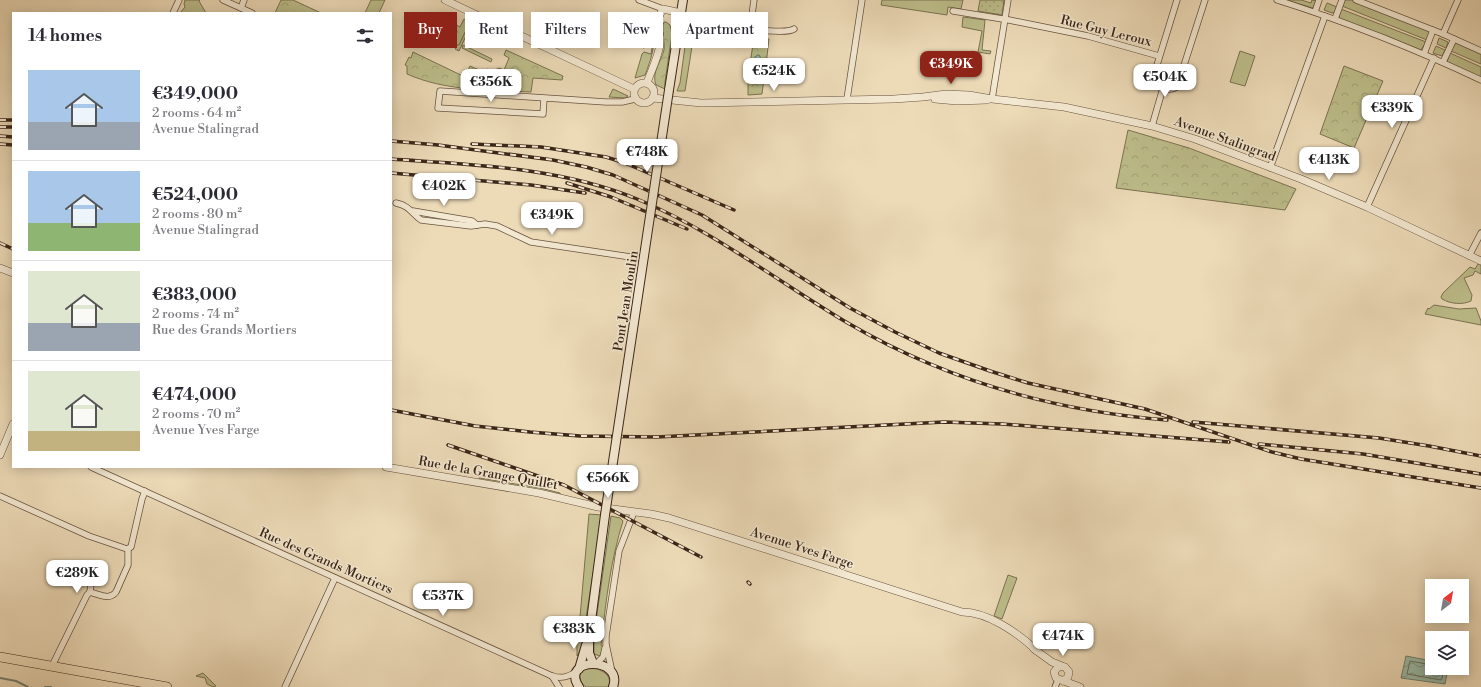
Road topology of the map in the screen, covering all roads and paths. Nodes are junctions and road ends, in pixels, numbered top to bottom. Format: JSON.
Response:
{"nodes":[{"id":1,"x":179,"y":0,"type":"edge"},
{"id":2,"x":223,"y":0,"type":"edge"},
{"id":3,"x":244,"y":0,"type":"edge"},
{"id":4,"x":445,"y":0,"type":"edge"},
{"id":5,"x":639,"y":0,"type":"edge"},
{"id":6,"x":684,"y":0,"type":"edge"},
{"id":7,"x":754,"y":0,"type":"edge"},
{"id":8,"x":862,"y":0,"type":"edge"},
{"id":9,"x":1008,"y":0,"type":"edge"},
{"id":10,"x":1177,"y":0,"type":"edge"},
{"id":11,"x":1205,"y":0,"type":"edge"},
{"id":12,"x":1277,"y":0,"type":"edge"},
{"id":13,"x":1319,"y":0,"type":"edge"},
{"id":14,"x":1342,"y":0,"type":"edge"},
{"id":15,"x":1356,"y":0,"type":"edge"},
{"id":16,"x":1458,"y":0,"type":"edge"},
{"id":17,"x":241,"y":8,"type":"junction"},
{"id":18,"x":663,"y":9,"type":"junction"},
{"id":19,"x":953,"y":11,"type":"dead end"},
{"id":20,"x":173,"y":12,"type":"edge"},
{"id":21,"x":250,"y":12,"type":"edge"},
{"id":22,"x":676,"y":12,"type":"edge"},
{"id":23,"x":681,"y":12,"type":"edge"},
{"id":24,"x":1315,"y":12,"type":"junction"},
{"id":25,"x":1325,"y":16,"type":"junction"},
{"id":26,"x":1005,"y":19,"type":"junction"},
{"id":27,"x":1335,"y":19,"type":"junction"},
{"id":28,"x":794,"y":29,"type":"dead end"},
{"id":29,"x":1434,"y":30,"type":"junction"},
{"id":30,"x":1442,"y":34,"type":"junction"},
{"id":31,"x":1454,"y":39,"type":"junction"},
{"id":32,"x":676,"y":48,"type":"edge"},
{"id":33,"x":1481,"y":51,"type":"edge"},
{"id":34,"x":1424,"y":54,"type":"junction"},
{"id":35,"x":1159,"y":56,"type":"junction"},
{"id":36,"x":1434,"y":58,"type":"junction"},
{"id":37,"x":1443,"y":62,"type":"junction"},
{"id":38,"x":1481,"y":80,"type":"edge"},
{"id":39,"x":647,"y":83,"type":"junction"},
{"id":40,"x":1163,"y":88,"type":"junction"},
{"id":41,"x":634,"y":89,"type":"junction"},
{"id":42,"x":544,"y":98,"type":"junction"},
{"id":43,"x":653,"y":98,"type":"junction"},
{"id":44,"x":635,"y":99,"type":"junction"},
{"id":45,"x":847,"y":99,"type":"junction"},
{"id":46,"x":992,"y":99,"type":"junction"},
{"id":47,"x":1152,"y":126,"type":"junction"},
{"id":48,"x":1270,"y":168,"type":"junction"},
{"id":49,"x":396,"y":203,"type":"dead end"},
{"id":50,"x":1367,"y":208,"type":"junction"},
{"id":51,"x":1481,"y":233,"type":"edge"},
{"id":52,"x":1469,"y":256,"type":"junction"},
{"id":53,"x":644,"y":259,"type":"junction"},
{"id":54,"x":1481,"y":261,"type":"edge"},
{"id":55,"x":0,"y":268,"type":"edge"},
{"id":56,"x":12,"y":273,"type":"edge"},
{"id":57,"x":12,"y":429,"type":"edge"},
{"id":58,"x":0,"y":455,"type":"edge"},
{"id":59,"x":93,"y":468,"type":"edge"},
{"id":60,"x":392,"y":468,"type":"edge"},
{"id":61,"x":145,"y":492,"type":"junction"},
{"id":62,"x":0,"y":496,"type":"edge"},
{"id":63,"x":634,"y":512,"type":"junction"},
{"id":64,"x":128,"y":549,"type":"junction"},
{"id":65,"x":98,"y":570,"type":"dead end"},
{"id":66,"x":335,"y":578,"type":"junction"},
{"id":67,"x":90,"y":592,"type":"junction"},
{"id":68,"x":589,"y":636,"type":"junction"},
{"id":69,"x":606,"y":644,"type":"junction"},
{"id":70,"x":0,"y":657,"type":"edge"},
{"id":71,"x":1047,"y":658,"type":"junction"},
{"id":72,"x":595,"y":664,"type":"junction"},
{"id":73,"x":52,"y":666,"type":"junction"},
{"id":74,"x":1062,"y":666,"type":"junction"},
{"id":75,"x":578,"y":670,"type":"junction"},
{"id":76,"x":1054,"y":672,"type":"junction"},
{"id":77,"x":1069,"y":672,"type":"junction"},
{"id":78,"x":612,"y":673,"type":"junction"},
{"id":79,"x":552,"y":676,"type":"junction"},
{"id":80,"x":560,"y":678,"type":"junction"},
{"id":81,"x":1059,"y":683,"type":"edge"},
{"id":82,"x":577,"y":686,"type":"edge"},
{"id":83,"x":167,"y":687,"type":"edge"},
{"id":84,"x":285,"y":687,"type":"edge"},
{"id":85,"x":559,"y":687,"type":"edge"},
{"id":86,"x":613,"y":687,"type":"edge"},
{"id":87,"x":1080,"y":687,"type":"edge"},
{"id":88,"x":1084,"y":687,"type":"edge"}],
"edges":[{"from":1,"to":20,"type":"street"},
{"from":2,"to":17,"type":"street"},
{"from":3,"to":17,"type":"street"},
{"from":4,"to":41,"type":"street"},
{"from":5,"to":18,"type":"street"},
{"from":6,"to":23,"type":"main road","name":"Pont Jean Moulin"},
{"from":7,"to":28,"type":"street"},
{"from":8,"to":45,"type":"street"},
{"from":9,"to":26,"type":"street"},
{"from":10,"to":35,"type":"street"},
{"from":11,"to":40,"type":"street"},
{"from":12,"to":24,"type":"street"},
{"from":13,"to":24,"type":"street"},
{"from":14,"to":27,"type":"street"},
{"from":15,"to":29,"type":"street"},
{"from":16,"to":30,"type":"street"},
{"from":17,"to":21,"type":"street"},
{"from":18,"to":22,"type":"street"},
{"from":18,"to":39,"type":"street"},
{"from":19,"to":26,"type":"street","name":"Rue Guy Leroux"},
{"from":24,"to":25,"type":"street"},
{"from":25,"to":27,"type":"street"},
{"from":25,"to":48,"type":"street"},
{"from":26,"to":35,"type":"street","name":"Rue Guy Leroux"},
{"from":26,"to":46,"type":"street"},
{"from":27,"to":34,"type":"street"},
{"from":29,"to":30,"type":"street"},
{"from":29,"to":34,"type":"street"},
{"from":30,"to":31,"type":"street"},
{"from":31,"to":33,"type":"street"},
{"from":31,"to":37,"type":"street"},
{"from":32,"to":53,"type":"main road","name":"Pont Jean Moulin","bridge":true},
{"from":34,"to":36,"type":"street"},
{"from":35,"to":40,"type":"street"},
{"from":36,"to":37,"type":"street"},
{"from":36,"to":50,"type":"street"},
{"from":37,"to":38,"type":"street"},
{"from":39,"to":41,"type":"street"},
{"from":39,"to":43,"type":"street"},
{"from":40,"to":47,"type":"street"},
{"from":41,"to":44,"type":"street"},
{"from":42,"to":42,"type":"street"},
{"from":42,"to":44,"type":"street"},
{"from":43,"to":44,"type":"street"},
{"from":43,"to":45,"type":"street","name":"Avenue Stalingrad"},
{"from":45,"to":46,"type":"street","name":"Avenue Stalingrad"},
{"from":46,"to":47,"type":"street","name":"Avenue Stalingrad"},
{"from":47,"to":48,"type":"street","name":"Avenue Stalingrad"},
{"from":48,"to":50,"type":"street","name":"Avenue Stalingrad"},
{"from":49,"to":53,"type":"street"},
{"from":50,"to":52,"type":"street","name":"Avenue Stalingrad"},
{"from":51,"to":52,"type":"street"},
{"from":52,"to":54,"type":"street","name":"Avenue Stalingrad"},
{"from":53,"to":68,"type":"main road","name":"Pont Jean Moulin","bridge":true},
{"from":55,"to":56,"type":"street"},
{"from":57,"to":58,"type":"street"},
{"from":59,"to":61,"type":"street","name":"Rue des Grands Mortiers"},
{"from":60,"to":63,"type":"street","name":"Rue de la Grange Quillet"},
{"from":61,"to":64,"type":"street"},
{"from":61,"to":66,"type":"street","name":"Rue des Grands Mortiers"},
{"from":62,"to":64,"type":"street"},
{"from":63,"to":69,"type":"street"},
{"from":63,"to":71,"type":"street","name":"Avenue Yves Farge"},
{"from":64,"to":67,"type":"street"},
{"from":65,"to":67,"type":"street"},
{"from":66,"to":79,"type":"street","name":"Rue des Grands Mortiers"},
{"from":66,"to":84,"type":"street"},
{"from":67,"to":73,"type":"street"},
{"from":68,"to":72,"type":"main road"},
{"from":68,"to":75,"type":"main road"},
{"from":69,"to":72,"type":"street"},
{"from":69,"to":78,"type":"street"},
{"from":70,"to":73,"type":"main road"},
{"from":71,"to":74,"type":"street","name":"Avenue Yves Farge"},
{"from":71,"to":76,"type":"street"},
{"from":72,"to":75,"type":"main road"},
{"from":72,"to":78,"type":"main road"},
{"from":73,"to":83,"type":"main road"},
{"from":74,"to":76,"type":"street"},
{"from":74,"to":77,"type":"street"},
{"from":75,"to":80,"type":"street"},
{"from":75,"to":82,"type":"main road"},
{"from":76,"to":81,"type":"street"},
{"from":77,"to":81,"type":"street"},
{"from":77,"to":88,"type":"street"},
{"from":78,"to":86,"type":"main road"},
{"from":79,"to":80,"type":"street","name":"Rue des Grands Mortiers"},
{"from":79,"to":85,"type":"street"},
{"from":80,"to":82,"type":"street","name":"Rue des Grands Mortiers"},
{"from":81,"to":87,"type":"street"}]}
